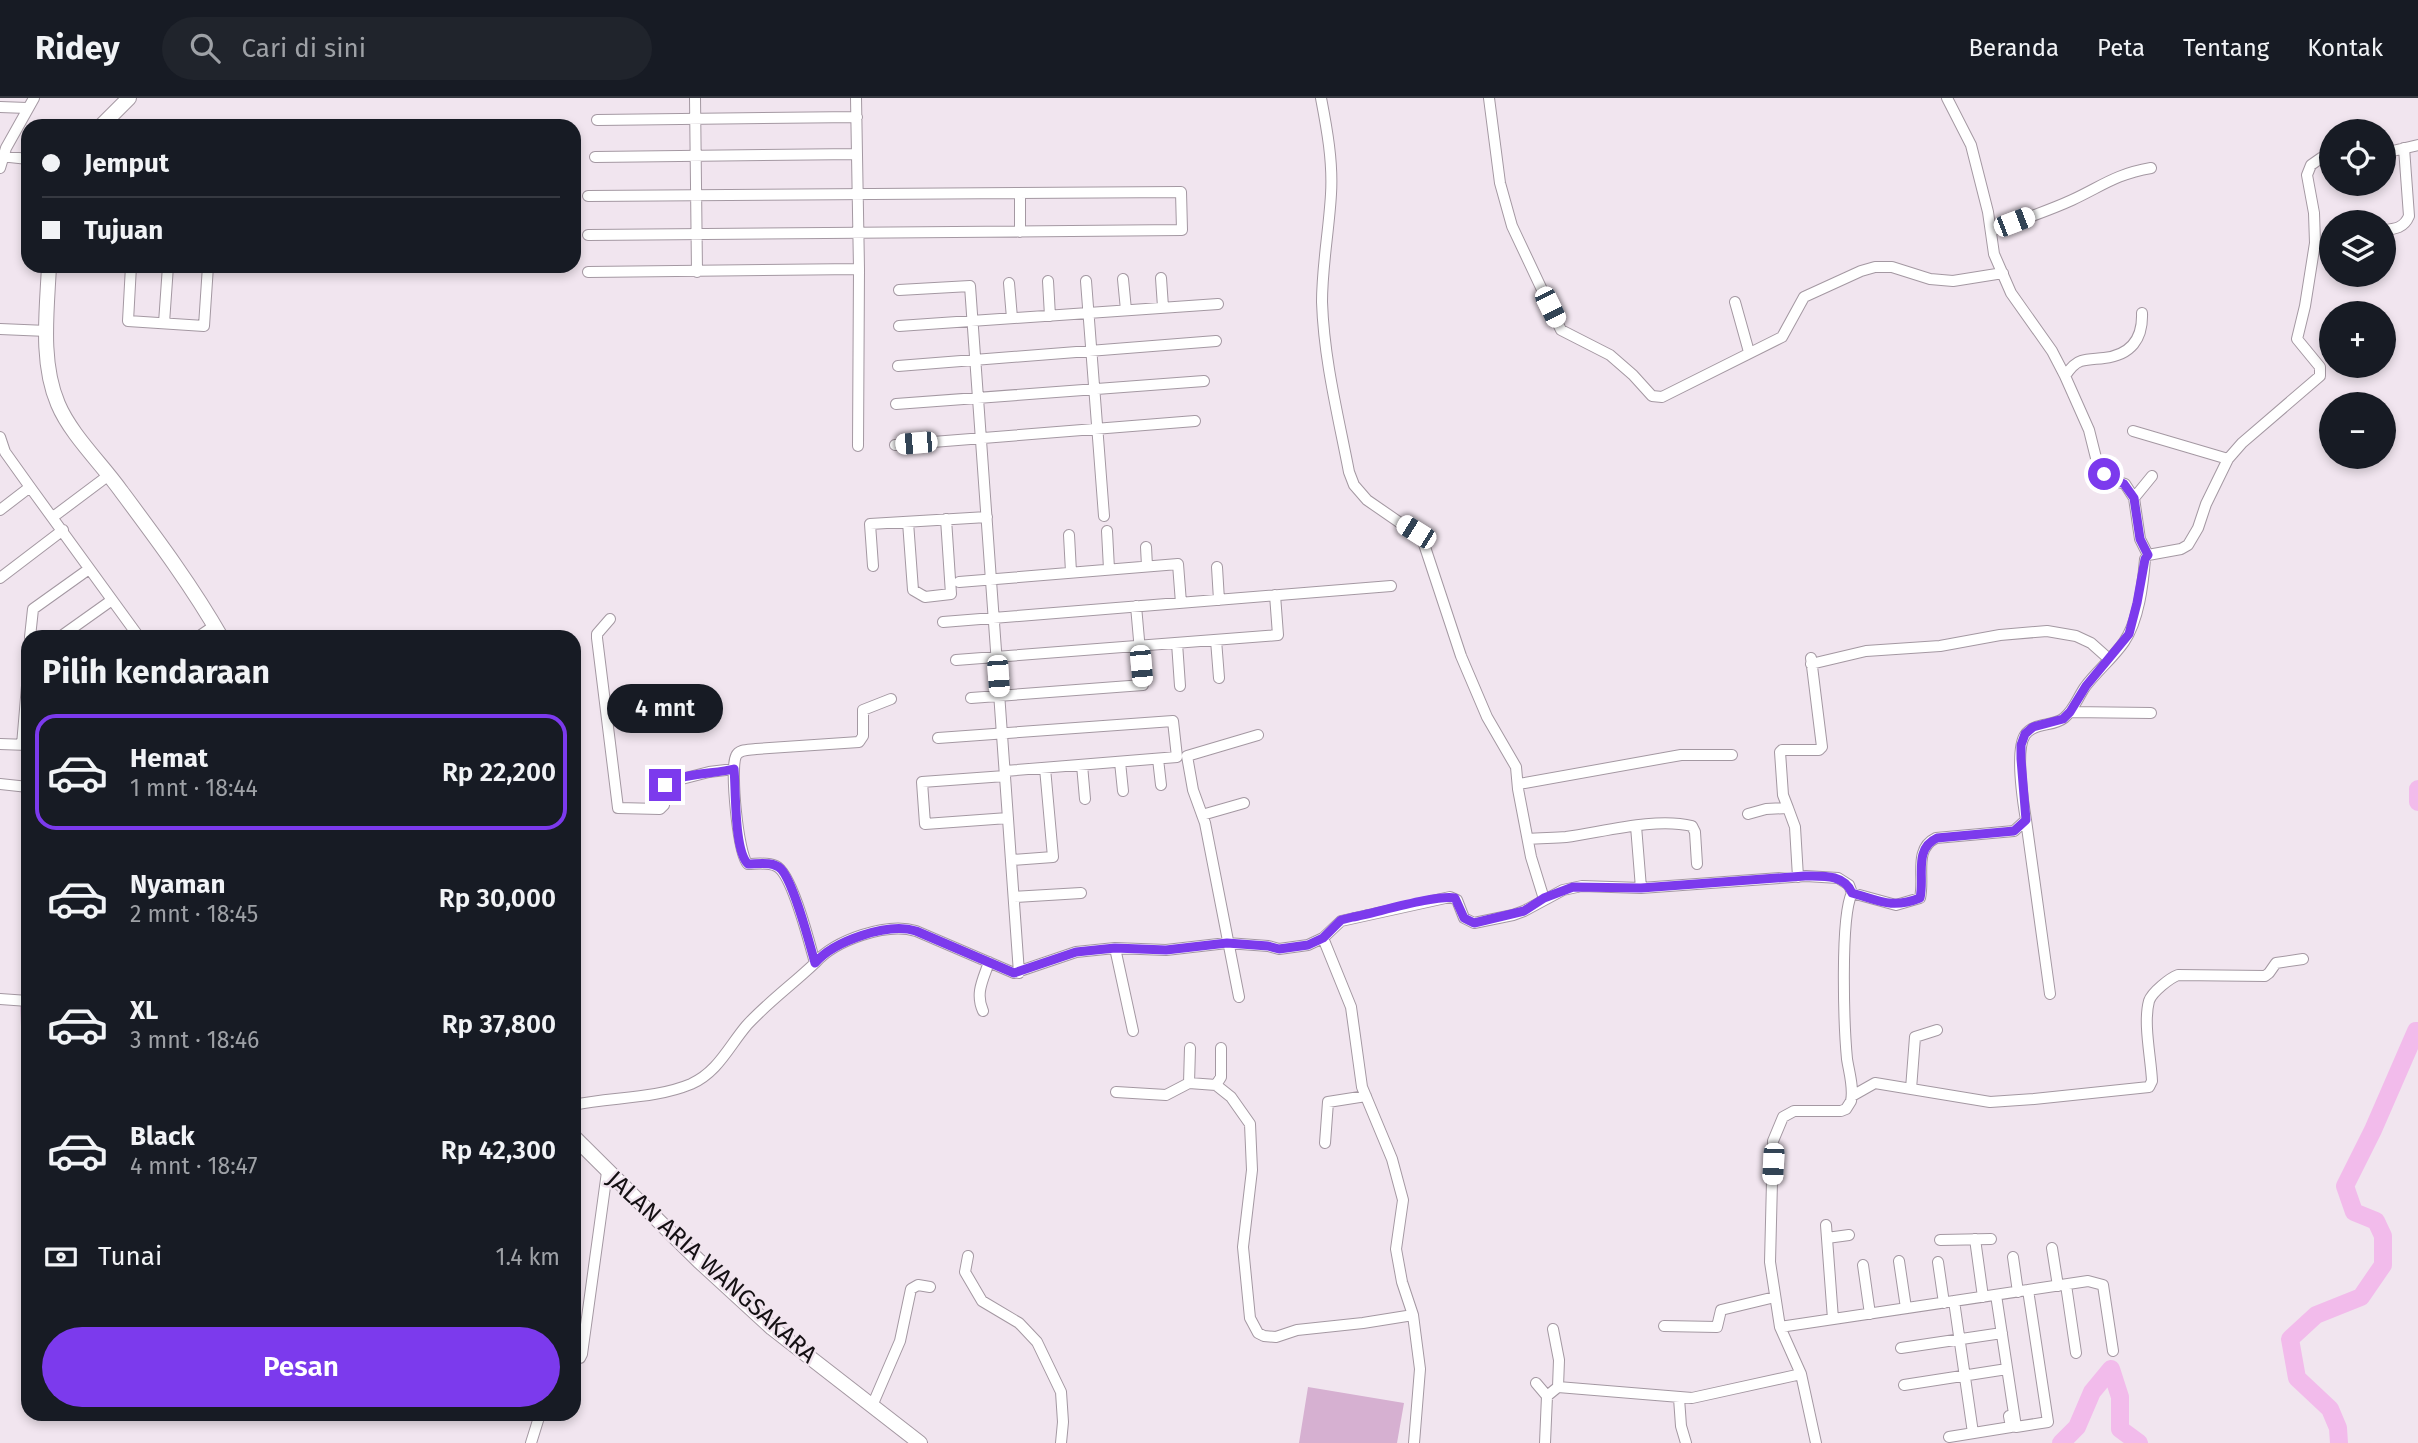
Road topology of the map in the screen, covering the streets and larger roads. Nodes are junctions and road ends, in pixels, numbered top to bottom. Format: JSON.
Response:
{"nodes":[{"id":1,"x":34,"y":98,"type":"edge"},
{"id":2,"x":129,"y":98,"type":"edge"},
{"id":3,"x":695,"y":98,"type":"edge"},
{"id":4,"x":856,"y":98,"type":"edge"},
{"id":5,"x":1321,"y":98,"type":"edge"},
{"id":6,"x":1489,"y":98,"type":"edge"},
{"id":7,"x":1947,"y":98,"type":"edge"},
{"id":8,"x":0,"y":107,"type":"edge"},
{"id":9,"x":27,"y":108,"type":"junction"},
{"id":10,"x":857,"y":117,"type":"junction"},
{"id":11,"x":108,"y":119,"type":"edge"},
{"id":12,"x":695,"y":119,"type":"junction"},
{"id":13,"x":597,"y":120,"type":"dead end"},
{"id":14,"x":2418,"y":145,"type":"edge"},
{"id":15,"x":2404,"y":148,"type":"junction"},
{"id":16,"x":2396,"y":150,"type":"edge"},
{"id":17,"x":2,"y":152,"type":"edge"},
{"id":18,"x":858,"y":154,"type":"junction"},
{"id":19,"x":696,"y":155,"type":"junction"},
{"id":20,"x":21,"y":157,"type":"edge"},
{"id":21,"x":595,"y":157,"type":"dead end"},
{"id":22,"x":2319,"y":159,"type":"edge"},
{"id":23,"x":2151,"y":167,"type":"dead end"},
{"id":24,"x":0,"y":168,"type":"edge"},
{"id":25,"x":1020,"y":193,"type":"junction"},
{"id":26,"x":858,"y":194,"type":"junction"},
{"id":27,"x":696,"y":195,"type":"junction"},
{"id":28,"x":588,"y":196,"type":"dead end"},
{"id":29,"x":2396,"y":229,"type":"edge"},
{"id":30,"x":1991,"y":231,"type":"junction"},
{"id":31,"x":1020,"y":232,"type":"junction"},
{"id":32,"x":859,"y":233,"type":"junction"},
{"id":33,"x":697,"y":234,"type":"junction"},
{"id":34,"x":588,"y":235,"type":"dead end"},
{"id":35,"x":859,"y":269,"type":"junction"},
{"id":36,"x":588,"y":272,"type":"dead end"},
{"id":37,"x":697,"y":272,"type":"junction"},
{"id":38,"x":49,"y":273,"type":"edge"},
{"id":39,"x":131,"y":273,"type":"edge"},
{"id":40,"x":168,"y":273,"type":"edge"},
{"id":41,"x":208,"y":273,"type":"edge"},
{"id":42,"x":2003,"y":273,"type":"junction"},
{"id":43,"x":1161,"y":278,"type":"dead end"},
{"id":44,"x":1123,"y":279,"type":"dead end"},
{"id":45,"x":1048,"y":281,"type":"dead end"},
{"id":46,"x":1086,"y":281,"type":"dead end"},
{"id":47,"x":1009,"y":283,"type":"dead end"},
{"id":48,"x":899,"y":290,"type":"dead end"},
{"id":49,"x":1735,"y":302,"type":"dead end"},
{"id":50,"x":1217,"y":304,"type":"dead end"},
{"id":51,"x":1163,"y":307,"type":"junction"},
{"id":52,"x":1126,"y":310,"type":"junction"},
{"id":53,"x":1088,"y":313,"type":"junction"},
{"id":54,"x":2142,"y":313,"type":"dead end"},
{"id":55,"x":1050,"y":316,"type":"junction"},
{"id":56,"x":1012,"y":318,"type":"junction"},
{"id":57,"x":973,"y":321,"type":"junction"},
{"id":58,"x":164,"y":323,"type":"junction"},
{"id":59,"x":899,"y":326,"type":"dead end"},
{"id":60,"x":0,"y":330,"type":"edge"},
{"id":61,"x":47,"y":331,"type":"junction"},
{"id":62,"x":1216,"y":341,"type":"dead end"},
{"id":63,"x":1091,"y":351,"type":"junction"},
{"id":64,"x":1749,"y":352,"type":"junction"},
{"id":65,"x":976,"y":360,"type":"junction"},
{"id":66,"x":898,"y":366,"type":"dead end"},
{"id":67,"x":2064,"y":376,"type":"junction"},
{"id":68,"x":1204,"y":381,"type":"dead end"},
{"id":69,"x":1094,"y":389,"type":"junction"},
{"id":70,"x":978,"y":398,"type":"junction"},
{"id":71,"x":896,"y":404,"type":"dead end"},
{"id":72,"x":1195,"y":421,"type":"dead end"},
{"id":73,"x":1097,"y":429,"type":"junction"},
{"id":74,"x":2133,"y":431,"type":"dead end"},
{"id":75,"x":0,"y":437,"type":"edge"},
{"id":76,"x":981,"y":438,"type":"junction"},
{"id":77,"x":895,"y":445,"type":"dead end"},
{"id":78,"x":858,"y":446,"type":"dead end"},
{"id":79,"x":3,"y":454,"type":"edge"},
{"id":80,"x":2228,"y":459,"type":"junction"},
{"id":81,"x":109,"y":475,"type":"junction"},
{"id":82,"x":2152,"y":476,"type":"dead end"},
{"id":83,"x":30,"y":487,"type":"junction"},
{"id":84,"x":2134,"y":498,"type":"junction"},
{"id":85,"x":0,"y":510,"type":"edge"},
{"id":86,"x":1104,"y":516,"type":"dead end"},
{"id":87,"x":53,"y":517,"type":"junction"},
{"id":88,"x":987,"y":517,"type":"junction"},
{"id":89,"x":946,"y":519,"type":"junction"},
{"id":90,"x":908,"y":522,"type":"junction"},
{"id":91,"x":63,"y":530,"type":"junction"},
{"id":92,"x":1107,"y":531,"type":"dead end"},
{"id":93,"x":1069,"y":536,"type":"dead end"},
{"id":94,"x":1146,"y":547,"type":"dead end"},
{"id":95,"x":2148,"y":555,"type":"junction"},
{"id":96,"x":873,"y":566,"type":"dead end"},
{"id":97,"x":1147,"y":566,"type":"junction"},
{"id":98,"x":1217,"y":567,"type":"dead end"},
{"id":99,"x":89,"y":569,"type":"junction"},
{"id":100,"x":1109,"y":569,"type":"junction"},
{"id":101,"x":1071,"y":572,"type":"junction"},
{"id":102,"x":0,"y":578,"type":"edge"},
{"id":103,"x":991,"y":579,"type":"junction"},
{"id":104,"x":958,"y":582,"type":"dead end"},
{"id":105,"x":1391,"y":586,"type":"dead end"},
{"id":106,"x":1275,"y":595,"type":"junction"},
{"id":107,"x":112,"y":600,"type":"junction"},
{"id":108,"x":1219,"y":600,"type":"junction"},
{"id":109,"x":1181,"y":603,"type":"junction"},
{"id":110,"x":1136,"y":607,"type":"junction"},
{"id":111,"x":994,"y":618,"type":"junction"},
{"id":112,"x":610,"y":619,"type":"dead end"},
{"id":113,"x":943,"y":622,"type":"dead end"},
{"id":114,"x":31,"y":630,"type":"edge"},
{"id":115,"x":70,"y":630,"type":"edge"},
{"id":116,"x":130,"y":630,"type":"edge"},
{"id":117,"x":217,"y":630,"type":"edge"},
{"id":118,"x":1216,"y":640,"type":"junction"},
{"id":119,"x":1177,"y":643,"type":"junction"},
{"id":120,"x":1140,"y":646,"type":"junction"},
{"id":121,"x":997,"y":657,"type":"junction"},
{"id":122,"x":2109,"y":659,"type":"junction"},
{"id":123,"x":956,"y":660,"type":"dead end"},
{"id":124,"x":1219,"y":678,"type":"dead end"},
{"id":125,"x":1180,"y":686,"type":"dead end"},
{"id":126,"x":999,"y":696,"type":"junction"},
{"id":127,"x":971,"y":698,"type":"dead end"},
{"id":128,"x":891,"y":699,"type":"dead end"},
{"id":129,"x":2070,"y":712,"type":"junction"},
{"id":130,"x":2151,"y":713,"type":"dead end"},
{"id":131,"x":1002,"y":733,"type":"junction"},
{"id":132,"x":1258,"y":735,"type":"dead end"},
{"id":133,"x":938,"y":738,"type":"dead end"},
{"id":134,"x":0,"y":744,"type":"edge"},
{"id":135,"x":21,"y":745,"type":"edge"},
{"id":136,"x":1732,"y":755,"type":"dead end"},
{"id":137,"x":1158,"y":759,"type":"junction"},
{"id":138,"x":1120,"y":762,"type":"junction"},
{"id":139,"x":1082,"y":765,"type":"junction"},
{"id":140,"x":1045,"y":768,"type":"junction"},
{"id":141,"x":734,"y":769,"type":"junction"},
{"id":142,"x":1005,"y":773,"type":"junction"},
{"id":143,"x":1519,"y":783,"type":"junction"},
{"id":144,"x":0,"y":785,"type":"edge"},
{"id":145,"x":1161,"y":785,"type":"dead end"},
{"id":146,"x":21,"y":786,"type":"edge"},
{"id":147,"x":1123,"y":791,"type":"dead end"},
{"id":148,"x":1086,"y":799,"type":"dead end"},
{"id":149,"x":1244,"y":803,"type":"dead end"},
{"id":150,"x":1788,"y":808,"type":"junction"},
{"id":151,"x":1748,"y":814,"type":"dead end"},
{"id":152,"x":1202,"y":815,"type":"junction"},
{"id":153,"x":1008,"y":818,"type":"junction"},
{"id":154,"x":2026,"y":820,"type":"junction"},
{"id":155,"x":1636,"y":826,"type":"junction"},
{"id":156,"x":1528,"y":839,"type":"junction"},
{"id":157,"x":1011,"y":860,"type":"junction"},
{"id":158,"x":1697,"y":864,"type":"dead end"},
{"id":159,"x":1798,"y":877,"type":"junction"},
{"id":160,"x":1641,"y":888,"type":"junction"},
{"id":161,"x":1081,"y":893,"type":"dead end"},
{"id":162,"x":1852,"y":893,"type":"junction"},
{"id":163,"x":1014,"y":897,"type":"junction"},
{"id":164,"x":1544,"y":898,"type":"junction"},
{"id":165,"x":1323,"y":938,"type":"junction"},
{"id":166,"x":1227,"y":943,"type":"junction"},
{"id":167,"x":1115,"y":948,"type":"junction"},
{"id":168,"x":2303,"y":959,"type":"dead end"},
{"id":169,"x":989,"y":962,"type":"junction"},
{"id":170,"x":815,"y":963,"type":"junction"},
{"id":171,"x":1019,"y":973,"type":"junction"},
{"id":172,"x":2050,"y":994,"type":"dead end"},
{"id":173,"x":1239,"y":997,"type":"dead end"},
{"id":174,"x":0,"y":999,"type":"edge"},
{"id":175,"x":21,"y":1000,"type":"edge"},
{"id":176,"x":983,"y":1011,"type":"dead end"},
{"id":177,"x":1937,"y":1030,"type":"dead end"},
{"id":178,"x":1133,"y":1031,"type":"dead end"},
{"id":179,"x":1190,"y":1048,"type":"dead end"},
{"id":180,"x":1221,"y":1048,"type":"dead end"},
{"id":181,"x":1189,"y":1083,"type":"junction"},
{"id":182,"x":1216,"y":1085,"type":"junction"},
{"id":183,"x":1911,"y":1089,"type":"junction"},
{"id":184,"x":1116,"y":1092,"type":"dead end"},
{"id":185,"x":1366,"y":1096,"type":"junction"},
{"id":186,"x":1852,"y":1096,"type":"junction"},
{"id":187,"x":581,"y":1104,"type":"edge"},
{"id":188,"x":1325,"y":1143,"type":"dead end"},
{"id":189,"x":581,"y":1144,"type":"edge"},
{"id":190,"x":607,"y":1172,"type":"junction"},
{"id":191,"x":1826,"y":1225,"type":"dead end"},
{"id":192,"x":1849,"y":1235,"type":"dead end"},
{"id":193,"x":1827,"y":1238,"type":"junction"},
{"id":194,"x":1991,"y":1239,"type":"dead end"},
{"id":195,"x":1940,"y":1240,"type":"dead end"},
{"id":196,"x":1975,"y":1240,"type":"junction"},
{"id":197,"x":2052,"y":1248,"type":"dead end"},
{"id":198,"x":968,"y":1256,"type":"dead end"},
{"id":199,"x":2013,"y":1257,"type":"dead end"},
{"id":200,"x":1899,"y":1261,"type":"dead end"},
{"id":201,"x":1938,"y":1262,"type":"dead end"},
{"id":202,"x":1863,"y":1265,"type":"dead end"},
{"id":203,"x":2062,"y":1285,"type":"junction"},
{"id":204,"x":930,"y":1287,"type":"dead end"},
{"id":205,"x":2023,"y":1291,"type":"junction"},
{"id":206,"x":1990,"y":1296,"type":"junction"},
{"id":207,"x":1775,"y":1297,"type":"junction"},
{"id":208,"x":1949,"y":1302,"type":"junction"},
{"id":209,"x":1906,"y":1308,"type":"junction"},
{"id":210,"x":1870,"y":1314,"type":"junction"},
{"id":211,"x":1413,"y":1315,"type":"junction"},
{"id":212,"x":1833,"y":1319,"type":"junction"},
{"id":213,"x":1664,"y":1326,"type":"dead end"},
{"id":214,"x":1780,"y":1327,"type":"junction"},
{"id":215,"x":1553,"y":1329,"type":"dead end"},
{"id":216,"x":2000,"y":1334,"type":"junction"},
{"id":217,"x":1960,"y":1340,"type":"junction"},
{"id":218,"x":1901,"y":1348,"type":"dead end"},
{"id":219,"x":2113,"y":1351,"type":"dead end"},
{"id":220,"x":2076,"y":1353,"type":"dead end"},
{"id":221,"x":581,"y":1355,"type":"edge"},
{"id":222,"x":2005,"y":1370,"type":"junction"},
{"id":223,"x":1801,"y":1374,"type":"junction"},
{"id":224,"x":1965,"y":1376,"type":"junction"},
{"id":225,"x":1536,"y":1384,"type":"dead end"},
{"id":226,"x":1904,"y":1385,"type":"dead end"},
{"id":227,"x":1558,"y":1387,"type":"junction"},
{"id":228,"x":1547,"y":1396,"type":"junction"},
{"id":229,"x":1679,"y":1398,"type":"junction"},
{"id":230,"x":872,"y":1406,"type":"junction"},
{"id":231,"x":538,"y":1421,"type":"edge"},
{"id":232,"x":1973,"y":1433,"type":"junction"},
{"id":233,"x":1950,"y":1437,"type":"dead end"},
{"id":234,"x":530,"y":1443,"type":"edge"},
{"id":235,"x":920,"y":1443,"type":"edge"},
{"id":236,"x":1061,"y":1443,"type":"edge"},
{"id":237,"x":1414,"y":1443,"type":"edge"},
{"id":238,"x":1545,"y":1443,"type":"edge"},
{"id":239,"x":1686,"y":1443,"type":"edge"},
{"id":240,"x":1816,"y":1443,"type":"edge"}],
"edges":[{"from":1,"to":9,"type":"street"},
{"from":2,"to":11,"type":"street"},
{"from":3,"to":12,"type":"street"},
{"from":4,"to":10,"type":"street"},
{"from":5,"to":143,"type":"street"},
{"from":6,"to":64,"type":"street"},
{"from":7,"to":30,"type":"street"},
{"from":8,"to":9,"type":"street"},
{"from":9,"to":17,"type":"street"},
{"from":10,"to":12,"type":"street"},
{"from":10,"to":18,"type":"street"},
{"from":12,"to":13,"type":"street"},
{"from":12,"to":19,"type":"street"},
{"from":14,"to":15,"type":"street"},
{"from":15,"to":16,"type":"street"},
{"from":15,"to":29,"type":"street"},
{"from":17,"to":20,"type":"street"},
{"from":17,"to":24,"type":"street"},
{"from":18,"to":19,"type":"street"},
{"from":18,"to":26,"type":"street"},
{"from":19,"to":21,"type":"street"},
{"from":19,"to":27,"type":"street"},
{"from":22,"to":80,"type":"street"},
{"from":23,"to":30,"type":"street"},
{"from":25,"to":26,"type":"street"},
{"from":25,"to":31,"type":"street"},
{"from":25,"to":31,"type":"street"},
{"from":26,"to":27,"type":"street"},
{"from":26,"to":32,"type":"street"},
{"from":27,"to":28,"type":"street"},
{"from":27,"to":33,"type":"street"},
{"from":30,"to":42,"type":"street"},
{"from":31,"to":32,"type":"street"},
{"from":32,"to":33,"type":"street"},
{"from":32,"to":35,"type":"street"},
{"from":33,"to":34,"type":"street"},
{"from":33,"to":37,"type":"street"},
{"from":35,"to":37,"type":"street"},
{"from":35,"to":78,"type":"street"},
{"from":36,"to":37,"type":"street"},
{"from":38,"to":61,"type":"street"},
{"from":39,"to":58,"type":"street"},
{"from":40,"to":58,"type":"street"},
{"from":41,"to":58,"type":"street"},
{"from":42,"to":64,"type":"street"},
{"from":42,"to":67,"type":"street"},
{"from":43,"to":51,"type":"street"},
{"from":44,"to":52,"type":"street"},
{"from":45,"to":55,"type":"street"},
{"from":46,"to":53,"type":"street"},
{"from":47,"to":56,"type":"street"},
{"from":48,"to":57,"type":"street"},
{"from":49,"to":64,"type":"street"},
{"from":50,"to":51,"type":"street"},
{"from":51,"to":52,"type":"street"},
{"from":52,"to":53,"type":"street"},
{"from":53,"to":55,"type":"street"},
{"from":53,"to":63,"type":"street"},
{"from":54,"to":67,"type":"street"},
{"from":55,"to":56,"type":"street"},
{"from":56,"to":57,"type":"street"},
{"from":57,"to":59,"type":"street"},
{"from":57,"to":65,"type":"street"},
{"from":60,"to":61,"type":"street"},
{"from":61,"to":81,"type":"street"},
{"from":62,"to":63,"type":"street"},
{"from":63,"to":65,"type":"street"},
{"from":63,"to":69,"type":"street"},
{"from":65,"to":66,"type":"street"},
{"from":65,"to":70,"type":"street"},
{"from":67,"to":84,"type":"street"},
{"from":68,"to":69,"type":"street"},
{"from":69,"to":70,"type":"street"},
{"from":69,"to":73,"type":"street"},
{"from":70,"to":71,"type":"street"},
{"from":70,"to":76,"type":"street"},
{"from":72,"to":73,"type":"street"},
{"from":73,"to":76,"type":"street"},
{"from":73,"to":86,"type":"street"},
{"from":74,"to":80,"type":"street"},
{"from":75,"to":79,"type":"street"},
{"from":76,"to":77,"type":"street"},
{"from":76,"to":88,"type":"street"},
{"from":79,"to":83,"type":"street"},
{"from":80,"to":95,"type":"street"},
{"from":81,"to":87,"type":"street"},
{"from":81,"to":117,"type":"street"},
{"from":82,"to":84,"type":"street"},
{"from":83,"to":85,"type":"street"},
{"from":83,"to":87,"type":"street"},
{"from":84,"to":95,"type":"street"},
{"from":87,"to":91,"type":"street"},
{"from":88,"to":89,"type":"street"},
{"from":88,"to":103,"type":"street"},
{"from":89,"to":90,"type":"street"},
{"from":89,"to":90,"type":"street"},
{"from":90,"to":96,"type":"street"},
{"from":91,"to":99,"type":"street"},
{"from":91,"to":102,"type":"street"},
{"from":92,"to":100,"type":"street"},
{"from":93,"to":101,"type":"street"},
{"from":94,"to":97,"type":"street"},
{"from":95,"to":122,"type":"street"},
{"from":97,"to":100,"type":"street"},
{"from":97,"to":109,"type":"street"},
{"from":98,"to":108,"type":"street"},
{"from":99,"to":107,"type":"street"},
{"from":99,"to":114,"type":"street"},
{"from":100,"to":101,"type":"street"},
{"from":101,"to":103,"type":"street"},
{"from":103,"to":104,"type":"street"},
{"from":103,"to":111,"type":"street"},
{"from":105,"to":106,"type":"street"},
{"from":106,"to":108,"type":"street"},
{"from":106,"to":118,"type":"street"},
{"from":107,"to":115,"type":"street"},
{"from":107,"to":116,"type":"street"},
{"from":108,"to":109,"type":"street"},
{"from":109,"to":110,"type":"street"},
{"from":110,"to":111,"type":"street"},
{"from":110,"to":120,"type":"street"},
{"from":111,"to":113,"type":"street"},
{"from":111,"to":121,"type":"street"},
{"from":112,"to":141,"type":"street"},
{"from":118,"to":119,"type":"street"},
{"from":118,"to":124,"type":"street"},
{"from":119,"to":120,"type":"street"},
{"from":119,"to":125,"type":"street"},
{"from":120,"to":121,"type":"street"},
{"from":120,"to":126,"type":"street"},
{"from":121,"to":123,"type":"street"},
{"from":121,"to":126,"type":"street"},
{"from":122,"to":129,"type":"street"},
{"from":122,"to":150,"type":"street"},
{"from":126,"to":127,"type":"street"},
{"from":126,"to":131,"type":"street"},
{"from":128,"to":141,"type":"street"},
{"from":129,"to":130,"type":"street"},
{"from":129,"to":154,"type":"street"},
{"from":131,"to":133,"type":"street"},
{"from":131,"to":137,"type":"street"},
{"from":131,"to":142,"type":"street"},
{"from":132,"to":152,"type":"street"},
{"from":134,"to":135,"type":"street"},
{"from":136,"to":143,"type":"street"},
{"from":137,"to":138,"type":"street"},
{"from":137,"to":145,"type":"street"},
{"from":138,"to":139,"type":"street"},
{"from":138,"to":147,"type":"street"},
{"from":139,"to":140,"type":"street"},
{"from":139,"to":148,"type":"street"},
{"from":140,"to":142,"type":"street"},
{"from":140,"to":157,"type":"street"},
{"from":141,"to":170,"type":"street"},
{"from":142,"to":153,"type":"street"},
{"from":142,"to":153,"type":"street"},
{"from":143,"to":156,"type":"street"},
{"from":144,"to":146,"type":"street"},
{"from":149,"to":152,"type":"street"},
{"from":150,"to":151,"type":"street"},
{"from":150,"to":159,"type":"street"},
{"from":152,"to":166,"type":"street"},
{"from":153,"to":157,"type":"street"},
{"from":154,"to":162,"type":"street"},
{"from":154,"to":172,"type":"street"},
{"from":155,"to":156,"type":"street"},
{"from":155,"to":158,"type":"street"},
{"from":155,"to":160,"type":"street"},
{"from":156,"to":164,"type":"street"},
{"from":157,"to":163,"type":"street"},
{"from":159,"to":160,"type":"street"},
{"from":159,"to":162,"type":"street"},
{"from":160,"to":164,"type":"street"},
{"from":161,"to":163,"type":"street"},
{"from":162,"to":186,"type":"street"},
{"from":163,"to":171,"type":"street"},
{"from":164,"to":165,"type":"street"},
{"from":165,"to":166,"type":"street"},
{"from":165,"to":185,"type":"street"},
{"from":166,"to":167,"type":"street"},
{"from":166,"to":173,"type":"street"},
{"from":167,"to":171,"type":"street"},
{"from":167,"to":178,"type":"street"},
{"from":168,"to":183,"type":"street"},
{"from":169,"to":170,"type":"street"},
{"from":169,"to":171,"type":"street"},
{"from":169,"to":176,"type":"street"},
{"from":170,"to":187,"type":"street"},
{"from":174,"to":175,"type":"street"},
{"from":177,"to":183,"type":"street"},
{"from":179,"to":181,"type":"street"},
{"from":180,"to":182,"type":"street"},
{"from":181,"to":182,"type":"street"},
{"from":181,"to":184,"type":"street"},
{"from":182,"to":211,"type":"street"},
{"from":183,"to":186,"type":"street"},
{"from":185,"to":188,"type":"street"},
{"from":185,"to":211,"type":"street"},
{"from":186,"to":207,"type":"street"},
{"from":189,"to":190,"type":"street","name":"JALAN ARIA WANGSAKARA"},
{"from":190,"to":221,"type":"street"},
{"from":190,"to":230,"type":"street","name":"JALAN ARIA WANGSAKARA"},
{"from":191,"to":193,"type":"street"},
{"from":192,"to":193,"type":"street"},
{"from":193,"to":212,"type":"street"},
{"from":194,"to":196,"type":"street"},
{"from":195,"to":196,"type":"street"},
{"from":196,"to":206,"type":"street"},
{"from":197,"to":203,"type":"street"},
{"from":198,"to":236,"type":"street"},
{"from":199,"to":205,"type":"street"},
{"from":200,"to":209,"type":"street"},
{"from":201,"to":208,"type":"street"},
{"from":202,"to":210,"type":"street"},
{"from":203,"to":205,"type":"street"},
{"from":203,"to":219,"type":"street"},
{"from":203,"to":220,"type":"street"},
{"from":204,"to":230,"type":"street"},
{"from":205,"to":206,"type":"street"},
{"from":205,"to":222,"type":"street"},
{"from":206,"to":208,"type":"street"},
{"from":206,"to":216,"type":"street"},
{"from":207,"to":213,"type":"street"},
{"from":207,"to":214,"type":"street"},
{"from":208,"to":209,"type":"street"},
{"from":208,"to":217,"type":"street"},
{"from":209,"to":210,"type":"street"},
{"from":210,"to":212,"type":"street"},
{"from":211,"to":237,"type":"street"},
{"from":212,"to":214,"type":"street"},
{"from":214,"to":223,"type":"street"},
{"from":215,"to":227,"type":"street"},
{"from":216,"to":217,"type":"street"},
{"from":216,"to":222,"type":"street"},
{"from":217,"to":218,"type":"street"},
{"from":217,"to":224,"type":"street"},
{"from":222,"to":224,"type":"street"},
{"from":222,"to":232,"type":"street"},
{"from":223,"to":229,"type":"street"},
{"from":223,"to":240,"type":"street"},
{"from":224,"to":226,"type":"street"},
{"from":224,"to":232,"type":"street"},
{"from":225,"to":228,"type":"street"},
{"from":227,"to":228,"type":"street"},
{"from":227,"to":229,"type":"street"},
{"from":228,"to":238,"type":"street"},
{"from":229,"to":239,"type":"street"},
{"from":230,"to":235,"type":"street","name":"JALAN ARIA WANGSAKARA"},
{"from":231,"to":234,"type":"street"},
{"from":232,"to":233,"type":"street"}]}
